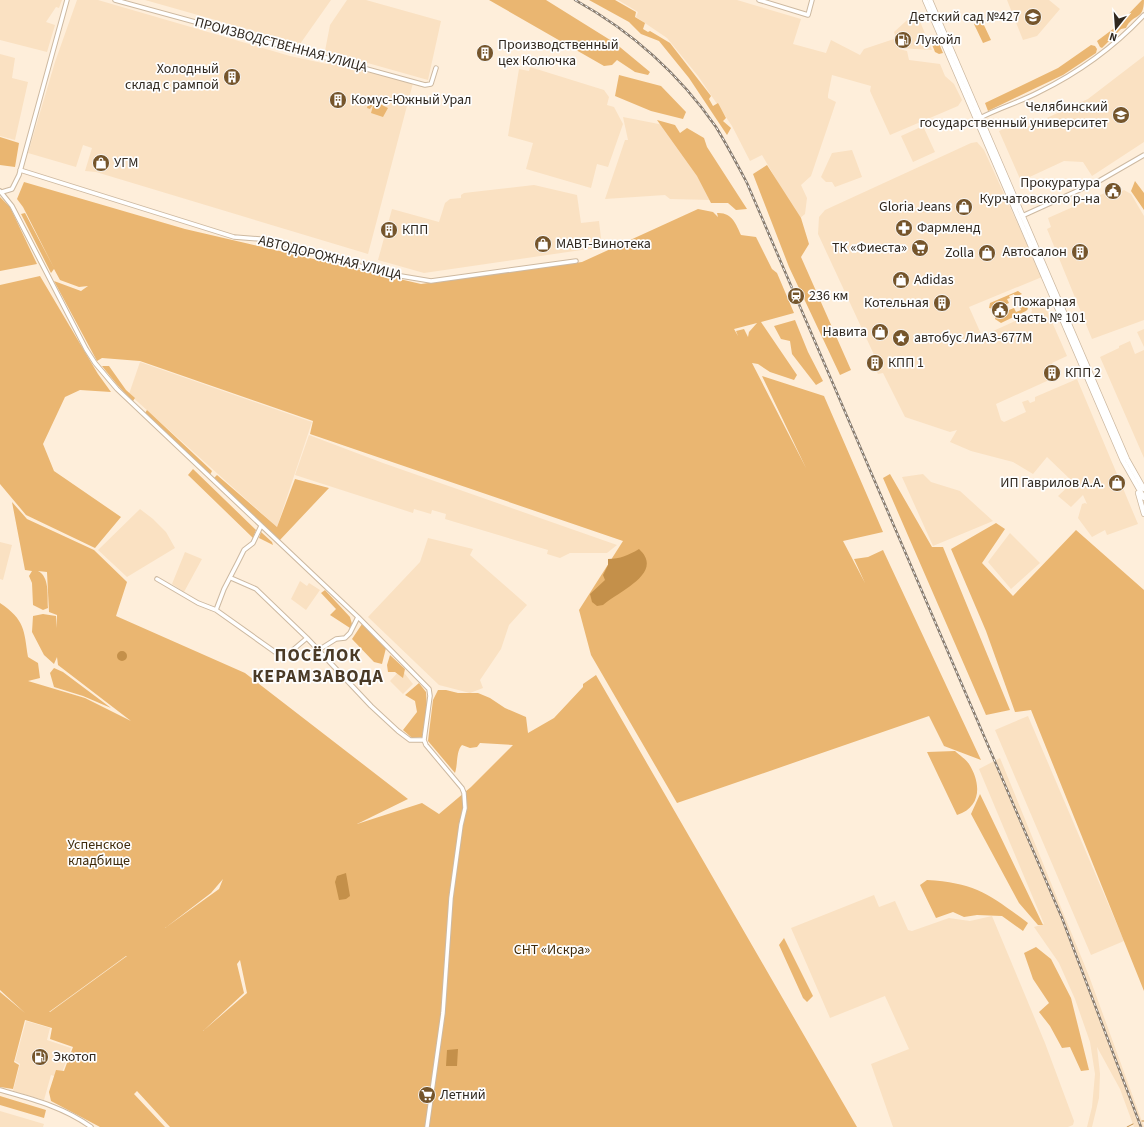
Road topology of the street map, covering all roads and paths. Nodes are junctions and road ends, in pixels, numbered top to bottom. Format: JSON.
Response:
{"nodes":[{"id":1,"x":67,"y":0,"type":"edge"},
{"id":2,"x":115,"y":0,"type":"edge"},
{"id":3,"x":758,"y":0,"type":"edge"},
{"id":4,"x":812,"y":0,"type":"edge"},
{"id":5,"x":925,"y":0,"type":"edge"},
{"id":6,"x":930,"y":0,"type":"edge"},
{"id":7,"x":1144,"y":15,"type":"edge"},
{"id":8,"x":436,"y":68,"type":"dead end"},
{"id":9,"x":971,"y":103,"type":"junction"},
{"id":10,"x":978,"y":119,"type":"junction"},
{"id":11,"x":1144,"y":155,"type":"edge"},
{"id":12,"x":20,"y":170,"type":"junction"},
{"id":13,"x":1,"y":191,"type":"edge"},
{"id":14,"x":1020,"y":216,"type":"junction"},
{"id":15,"x":576,"y":262,"type":"dead end"},
{"id":16,"x":1079,"y":354,"type":"junction"},
{"id":17,"x":1136,"y":486,"type":"junction"},
{"id":18,"x":1144,"y":488,"type":"edge"},
{"id":19,"x":1144,"y":498,"type":"edge"},
{"id":20,"x":1144,"y":514,"type":"edge"},
{"id":21,"x":261,"y":526,"type":"junction"},
{"id":22,"x":231,"y":578,"type":"junction"},
{"id":23,"x":157,"y":579,"type":"dead end"},
{"id":24,"x":216,"y":610,"type":"junction"},
{"id":25,"x":358,"y":617,"type":"junction"},
{"id":26,"x":306,"y":638,"type":"junction"},
{"id":27,"x":317,"y":651,"type":"junction"},
{"id":28,"x":424,"y":740,"type":"junction"},
{"id":29,"x":0,"y":1090,"type":"edge"},
{"id":30,"x":91,"y":1127,"type":"edge"},
{"id":31,"x":427,"y":1127,"type":"edge"}],
"edges":[{"from":1,"to":12,"type":"street"},
{"from":2,"to":8,"type":"street","name":"ПРОИЗВОДСТВЕННАЯ УЛИЦА"},
{"from":3,"to":4,"type":"street"},
{"from":5,"to":9,"type":"main road"},
{"from":6,"to":9,"type":"main road"},
{"from":7,"to":10,"type":"street"},
{"from":9,"to":10,"type":"main road"},
{"from":10,"to":14,"type":"main road"},
{"from":11,"to":14,"type":"street"},
{"from":12,"to":13,"type":"street"},
{"from":12,"to":15,"type":"street","name":"АВТОДОРОЖНАЯ УЛИЦА"},
{"from":13,"to":21,"type":"street"},
{"from":14,"to":16,"type":"main road"},
{"from":16,"to":17,"type":"main road"},
{"from":16,"to":18,"type":"main road"},
{"from":17,"to":19,"type":"main road"},
{"from":17,"to":20,"type":"main road"},
{"from":21,"to":22,"type":"street"},
{"from":21,"to":25,"type":"street"},
{"from":22,"to":24,"type":"street"},
{"from":22,"to":26,"type":"street"},
{"from":23,"to":24,"type":"street"},
{"from":24,"to":26,"type":"street"},
{"from":25,"to":27,"type":"street"},
{"from":25,"to":28,"type":"street"},
{"from":26,"to":27,"type":"street"},
{"from":27,"to":28,"type":"street"},
{"from":28,"to":31,"type":"street"},
{"from":29,"to":30,"type":"street"}]}
